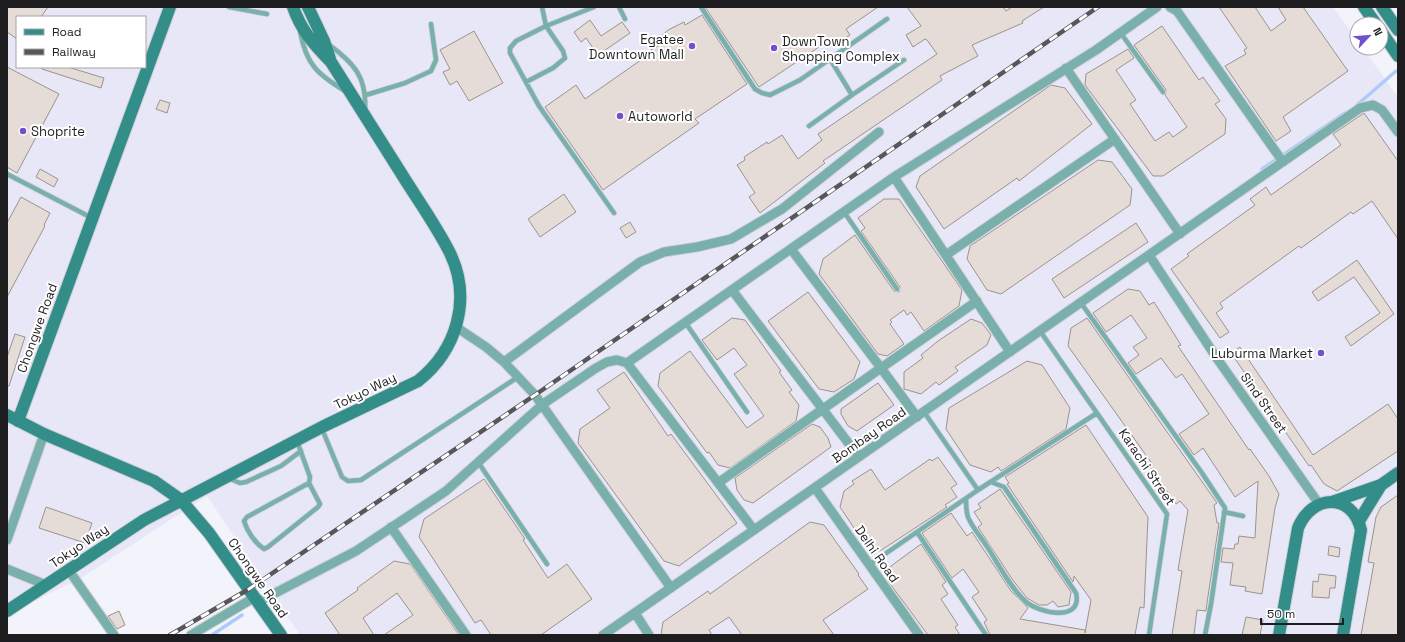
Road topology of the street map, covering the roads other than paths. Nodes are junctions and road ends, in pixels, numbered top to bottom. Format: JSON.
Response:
{"nodes":[{"id":1,"x":170,"y":7,"type":"edge"},
{"id":2,"x":229,"y":7,"type":"edge"},
{"id":3,"x":293,"y":7,"type":"edge"},
{"id":4,"x":308,"y":7,"type":"edge"},
{"id":5,"x":542,"y":7,"type":"edge"},
{"id":6,"x":594,"y":7,"type":"edge"},
{"id":7,"x":620,"y":7,"type":"edge"},
{"id":8,"x":702,"y":7,"type":"edge"},
{"id":9,"x":1157,"y":7,"type":"edge"},
{"id":10,"x":1170,"y":7,"type":"edge"},
{"id":11,"x":1364,"y":7,"type":"edge"},
{"id":12,"x":1382,"y":7,"type":"edge"},
{"id":13,"x":267,"y":14,"type":"dead end"},
{"id":14,"x":1370,"y":16,"type":"edge"},
{"id":15,"x":625,"y":18,"type":"dead end"},
{"id":16,"x":887,"y":19,"type":"dead end"},
{"id":17,"x":299,"y":22,"type":"junction"},
{"id":18,"x":431,"y":24,"type":"dead end"},
{"id":19,"x":546,"y":26,"type":"junction"},
{"id":20,"x":1398,"y":30,"type":"edge"},
{"id":21,"x":1120,"y":32,"type":"junction"},
{"id":22,"x":324,"y":41,"type":"junction"},
{"id":23,"x":1389,"y":43,"type":"edge"},
{"id":24,"x":1398,"y":56,"type":"edge"},
{"id":25,"x":830,"y":59,"type":"junction"},
{"id":26,"x":904,"y":60,"type":"dead end"},
{"id":27,"x":331,"y":62,"type":"junction"},
{"id":28,"x":1066,"y":68,"type":"junction"},
{"id":29,"x":526,"y":82,"type":"junction"},
{"id":30,"x":1163,"y":92,"type":"dead end"},
{"id":31,"x":366,"y":95,"type":"junction"},
{"id":32,"x":852,"y":95,"type":"junction"},
{"id":33,"x":353,"y":96,"type":"junction"},
{"id":34,"x":365,"y":116,"type":"junction"},
{"id":35,"x":809,"y":126,"type":"dead end"},
{"id":36,"x":879,"y":132,"type":"dead end"},
{"id":37,"x":1398,"y":132,"type":"edge"},
{"id":38,"x":1115,"y":139,"type":"junction"},
{"id":39,"x":1283,"y":162,"type":"junction"},
{"id":40,"x":7,"y":174,"type":"edge"},
{"id":41,"x":894,"y":177,"type":"junction"},
{"id":42,"x":844,"y":212,"type":"junction"},
{"id":43,"x":614,"y":214,"type":"dead end"},
{"id":44,"x":92,"y":218,"type":"junction"},
{"id":45,"x":1180,"y":234,"type":"junction"},
{"id":46,"x":791,"y":249,"type":"junction"},
{"id":47,"x":946,"y":255,"type":"junction"},
{"id":48,"x":1149,"y":255,"type":"junction"},
{"id":49,"x":897,"y":289,"type":"dead end"},
{"id":50,"x":732,"y":290,"type":"junction"},
{"id":51,"x":978,"y":301,"type":"junction"},
{"id":52,"x":1081,"y":303,"type":"junction"},
{"id":53,"x":685,"y":322,"type":"junction"},
{"id":54,"x":456,"y":327,"type":"junction"},
{"id":55,"x":1040,"y":331,"type":"junction"},
{"id":56,"x":1010,"y":352,"type":"junction"},
{"id":57,"x":504,"y":362,"type":"junction"},
{"id":58,"x":627,"y":363,"type":"junction"},
{"id":59,"x":881,"y":368,"type":"junction"},
{"id":60,"x":518,"y":377,"type":"junction"},
{"id":61,"x":543,"y":404,"type":"junction"},
{"id":62,"x":822,"y":409,"type":"junction"},
{"id":63,"x":747,"y":412,"type":"dead end"},
{"id":64,"x":1096,"y":413,"type":"junction"},
{"id":65,"x":7,"y":415,"type":"edge"},
{"id":66,"x":920,"y":415,"type":"junction"},
{"id":67,"x":18,"y":421,"type":"junction"},
{"id":68,"x":322,"y":427,"type":"junction"},
{"id":69,"x":44,"y":434,"type":"junction"},
{"id":70,"x":299,"y":446,"type":"junction"},
{"id":71,"x":859,"y":457,"type":"junction"},
{"id":72,"x":478,"y":462,"type":"junction"},
{"id":73,"x":1398,"y":473,"type":"edge"},
{"id":74,"x":718,"y":482,"type":"junction"},
{"id":75,"x":991,"y":482,"type":"junction"},
{"id":76,"x":309,"y":483,"type":"junction"},
{"id":77,"x":1381,"y":485,"type":"junction"},
{"id":78,"x":815,"y":488,"type":"junction"},
{"id":79,"x":978,"y":490,"type":"junction"},
{"id":80,"x":966,"y":499,"type":"junction"},
{"id":81,"x":181,"y":500,"type":"junction"},
{"id":82,"x":1331,"y":502,"type":"junction"},
{"id":83,"x":1319,"y":504,"type":"junction"},
{"id":84,"x":1224,"y":512,"type":"junction"},
{"id":85,"x":1244,"y":516,"type":"dead end"},
{"id":86,"x":1359,"y":521,"type":"junction"},
{"id":87,"x":391,"y":527,"type":"junction"},
{"id":88,"x":754,"y":530,"type":"junction"},
{"id":89,"x":917,"y":532,"type":"junction"},
{"id":90,"x":7,"y":540,"type":"edge"},
{"id":91,"x":547,"y":564,"type":"dead end"},
{"id":92,"x":869,"y":565,"type":"junction"},
{"id":93,"x":7,"y":569,"type":"edge"},
{"id":94,"x":68,"y":569,"type":"junction"},
{"id":95,"x":46,"y":585,"type":"junction"},
{"id":96,"x":671,"y":588,"type":"junction"},
{"id":97,"x":257,"y":600,"type":"junction"},
{"id":98,"x":7,"y":611,"type":"edge"},
{"id":99,"x":635,"y":613,"type":"junction"},
{"id":100,"x":915,"y":634,"type":"edge"},
{"id":101,"x":114,"y":635,"type":"edge"},
{"id":102,"x":191,"y":635,"type":"edge"},
{"id":103,"x":281,"y":635,"type":"edge"},
{"id":104,"x":466,"y":635,"type":"edge"},
{"id":105,"x":603,"y":635,"type":"edge"},
{"id":106,"x":649,"y":635,"type":"edge"},
{"id":107,"x":986,"y":635,"type":"edge"},
{"id":108,"x":1149,"y":635,"type":"edge"},
{"id":109,"x":1205,"y":635,"type":"edge"},
{"id":110,"x":1279,"y":635,"type":"edge"},
{"id":111,"x":1344,"y":635,"type":"edge"}],
"edges":[{"from":1,"to":44,"type":"main road","name":"Chongwe Road"},
{"from":2,"to":13,"type":"lane"},
{"from":3,"to":17,"type":"main road","name":"Tokyo Way"},
{"from":4,"to":22,"type":"main road","name":"Tokyo Way"},
{"from":5,"to":19,"type":"lane"},
{"from":6,"to":19,"type":"lane"},
{"from":7,"to":15,"type":"lane"},
{"from":8,"to":25,"type":"lane"},
{"from":9,"to":21,"type":"street"},
{"from":10,"to":39,"type":"street"},
{"from":11,"to":14,"type":"main road"},
{"from":12,"to":20,"type":"main road"},
{"from":16,"to":25,"type":"lane"},
{"from":17,"to":27,"type":"main road","name":"Tokyo Way"},
{"from":17,"to":33,"type":"lane"},
{"from":18,"to":31,"type":"lane"},
{"from":19,"to":29,"type":"lane"},
{"from":19,"to":29,"type":"lane"},
{"from":21,"to":28,"type":"street"},
{"from":21,"to":30,"type":"lane"},
{"from":22,"to":27,"type":"main road","name":"Tokyo Way"},
{"from":22,"to":31,"type":"lane"},
{"from":23,"to":24,"type":"main road"},
{"from":25,"to":32,"type":"lane"},
{"from":26,"to":32,"type":"lane"},
{"from":27,"to":33,"type":"main road","name":"Tokyo Way"},
{"from":28,"to":38,"type":"street"},
{"from":28,"to":41,"type":"street"},
{"from":29,"to":43,"type":"lane"},
{"from":31,"to":34,"type":"lane"},
{"from":32,"to":35,"type":"lane"},
{"from":33,"to":34,"type":"main road","name":"Tokyo Way"},
{"from":34,"to":54,"type":"main road","name":"Tokyo Way"},
{"from":36,"to":57,"type":"street"},
{"from":37,"to":39,"type":"street","name":"Bombay Road"},
{"from":38,"to":45,"type":"street"},
{"from":38,"to":47,"type":"street"},
{"from":39,"to":45,"type":"street","name":"Bombay Road"},
{"from":40,"to":44,"type":"lane"},
{"from":41,"to":42,"type":"street"},
{"from":41,"to":47,"type":"street"},
{"from":42,"to":46,"type":"street"},
{"from":42,"to":49,"type":"lane"},
{"from":44,"to":67,"type":"main road","name":"Chongwe Road"},
{"from":45,"to":48,"type":"street","name":"Bombay Road"},
{"from":46,"to":50,"type":"street"},
{"from":46,"to":59,"type":"street"},
{"from":47,"to":51,"type":"street"},
{"from":48,"to":52,"type":"street","name":"Bombay Road"},
{"from":48,"to":83,"type":"street","name":"Sind Street"},
{"from":50,"to":53,"type":"street"},
{"from":50,"to":62,"type":"street"},
{"from":51,"to":56,"type":"street"},
{"from":51,"to":59,"type":"street"},
{"from":52,"to":55,"type":"street","name":"Bombay Road"},
{"from":52,"to":84,"type":"lane"},
{"from":53,"to":58,"type":"street"},
{"from":53,"to":63,"type":"lane"},
{"from":54,"to":57,"type":"street"},
{"from":54,"to":68,"type":"main road","name":"Tokyo Way"},
{"from":55,"to":56,"type":"street","name":"Bombay Road"},
{"from":55,"to":64,"type":"lane","name":"Karachi Street"},
{"from":56,"to":66,"type":"street","name":"Bombay Road"},
{"from":57,"to":60,"type":"street"},
{"from":58,"to":61,"type":"street"},
{"from":58,"to":74,"type":"street"},
{"from":59,"to":62,"type":"street"},
{"from":59,"to":66,"type":"street"},
{"from":60,"to":61,"type":"street"},
{"from":60,"to":68,"type":"lane"},
{"from":61,"to":72,"type":"street"},
{"from":61,"to":96,"type":"street"},
{"from":62,"to":71,"type":"street"},
{"from":62,"to":74,"type":"street"},
{"from":64,"to":75,"type":"lane"},
{"from":64,"to":108,"type":"lane","name":"Karachi Street"},
{"from":65,"to":67,"type":"main road"},
{"from":66,"to":71,"type":"street","name":"Bombay Road"},
{"from":66,"to":79,"type":"lane"},
{"from":67,"to":69,"type":"main road","name":"Chongwe Road"},
{"from":68,"to":70,"type":"main road","name":"Tokyo Way"},
{"from":69,"to":81,"type":"main road","name":"Chongwe Road"},
{"from":69,"to":90,"type":"street"},
{"from":70,"to":76,"type":"lane"},
{"from":70,"to":81,"type":"main road","name":"Tokyo Way"},
{"from":71,"to":78,"type":"street","name":"Bombay Road"},
{"from":72,"to":87,"type":"street"},
{"from":72,"to":91,"type":"lane"},
{"from":73,"to":77,"type":"main road"},
{"from":74,"to":88,"type":"street"},
{"from":75,"to":79,"type":"lane"},
{"from":75,"to":80,"type":"lane"},
{"from":76,"to":76,"type":"lane"},
{"from":77,"to":82,"type":"main road"},
{"from":77,"to":86,"type":"main road"},
{"from":78,"to":88,"type":"street","name":"Bombay Road"},
{"from":78,"to":92,"type":"street","name":"Delhi Road"},
{"from":79,"to":80,"type":"lane"},
{"from":80,"to":89,"type":"lane"},
{"from":81,"to":94,"type":"main road","name":"Tokyo Way"},
{"from":81,"to":97,"type":"main road","name":"Chongwe Road"},
{"from":82,"to":83,"type":"main road"},
{"from":82,"to":86,"type":"main road"},
{"from":83,"to":110,"type":"main road"},
{"from":84,"to":85,"type":"lane"},
{"from":84,"to":109,"type":"lane"},
{"from":86,"to":111,"type":"main road"},
{"from":87,"to":97,"type":"street"},
{"from":87,"to":104,"type":"street"},
{"from":88,"to":96,"type":"street","name":"Bombay Road"},
{"from":89,"to":92,"type":"lane"},
{"from":89,"to":107,"type":"lane"},
{"from":92,"to":100,"type":"street","name":"Delhi Road"},
{"from":93,"to":95,"type":"street"},
{"from":94,"to":95,"type":"main road","name":"Tokyo Way"},
{"from":94,"to":101,"type":"street"},
{"from":95,"to":98,"type":"main road","name":"Tokyo Way"},
{"from":96,"to":99,"type":"street","name":"Bombay Road"},
{"from":97,"to":102,"type":"street"},
{"from":97,"to":103,"type":"main road","name":"Chongwe Road"},
{"from":99,"to":105,"type":"street","name":"Bombay Road"},
{"from":99,"to":106,"type":"street"}]}
